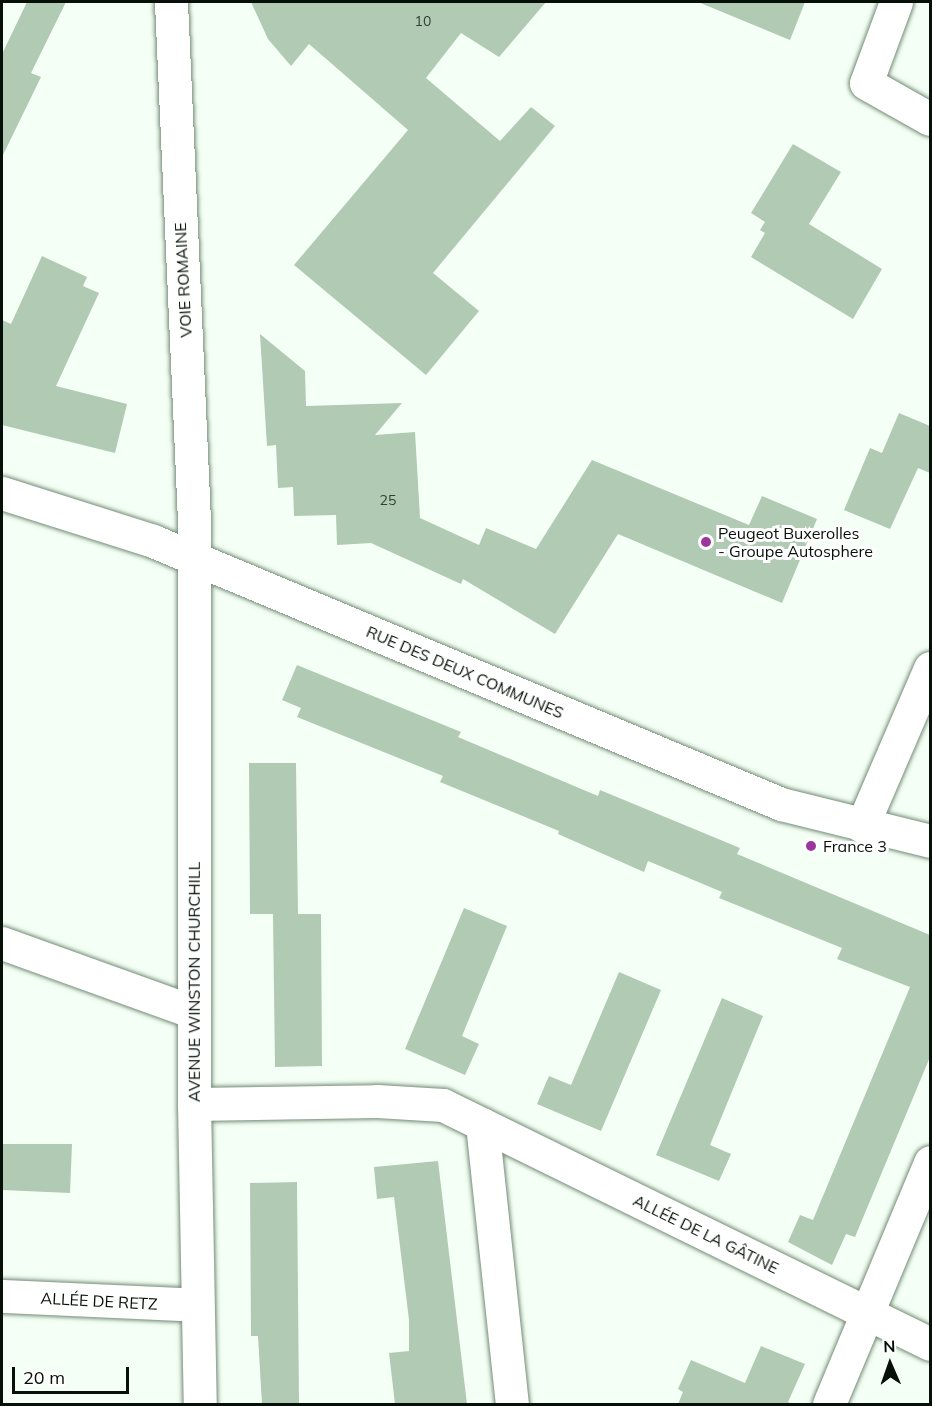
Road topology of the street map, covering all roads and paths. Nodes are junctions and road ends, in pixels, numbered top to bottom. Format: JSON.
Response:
{"nodes":[{"id":1,"x":171,"y":2,"type":"edge"},
{"id":2,"x":896,"y":2,"type":"edge"},
{"id":3,"x":930,"y":119,"type":"edge"},
{"id":4,"x":2,"y":493,"type":"edge"},
{"id":5,"x":194,"y":559,"type":"junction"},
{"id":6,"x":930,"y":668,"type":"edge"},
{"id":7,"x":862,"y":826,"type":"junction"},
{"id":8,"x":930,"y":842,"type":"edge"},
{"id":9,"x":2,"y":943,"type":"edge"},
{"id":10,"x":194,"y":1012,"type":"junction"},
{"id":11,"x":194,"y":1104,"type":"junction"},
{"id":12,"x":482,"y":1124,"type":"junction"},
{"id":13,"x":930,"y":1162,"type":"edge"},
{"id":14,"x":2,"y":1296,"type":"edge"},
{"id":15,"x":196,"y":1305,"type":"junction"},
{"id":16,"x":868,"y":1313,"type":"junction"},
{"id":17,"x":930,"y":1344,"type":"edge"},
{"id":18,"x":200,"y":1404,"type":"edge"},
{"id":19,"x":512,"y":1404,"type":"edge"},
{"id":20,"x":829,"y":1404,"type":"edge"}],
"edges":[{"from":1,"to":5,"type":"street","name":"VOIE ROMAINE"},
{"from":2,"to":3,"type":"street"},
{"from":4,"to":5,"type":"street","name":"RUE DES DEUX COMMUNES"},
{"from":5,"to":7,"type":"street","name":"RUE DES DEUX COMMUNES"},
{"from":5,"to":10,"type":"street","name":"AVENUE WINSTON CHURCHILL"},
{"from":6,"to":7,"type":"street"},
{"from":7,"to":8,"type":"street","name":"RUE DES DEUX COMMUNES"},
{"from":9,"to":10,"type":"street"},
{"from":10,"to":11,"type":"street","name":"AVENUE WINSTON CHURCHILL"},
{"from":11,"to":12,"type":"street","name":"ALLÉE DE LA GÂTINE"},
{"from":11,"to":15,"type":"street","name":"AVENUE WINSTON CHURCHILL"},
{"from":12,"to":16,"type":"street","name":"ALLÉE DE LA GÂTINE"},
{"from":12,"to":19,"type":"street"},
{"from":13,"to":16,"type":"street"},
{"from":14,"to":15,"type":"street","name":"ALLÉE DE RETZ"},
{"from":15,"to":18,"type":"street","name":"AVENUE WINSTON CHURCHILL"},
{"from":16,"to":17,"type":"street","name":"ALLÉE DE LA GÂTINE"},
{"from":16,"to":20,"type":"street"}]}
